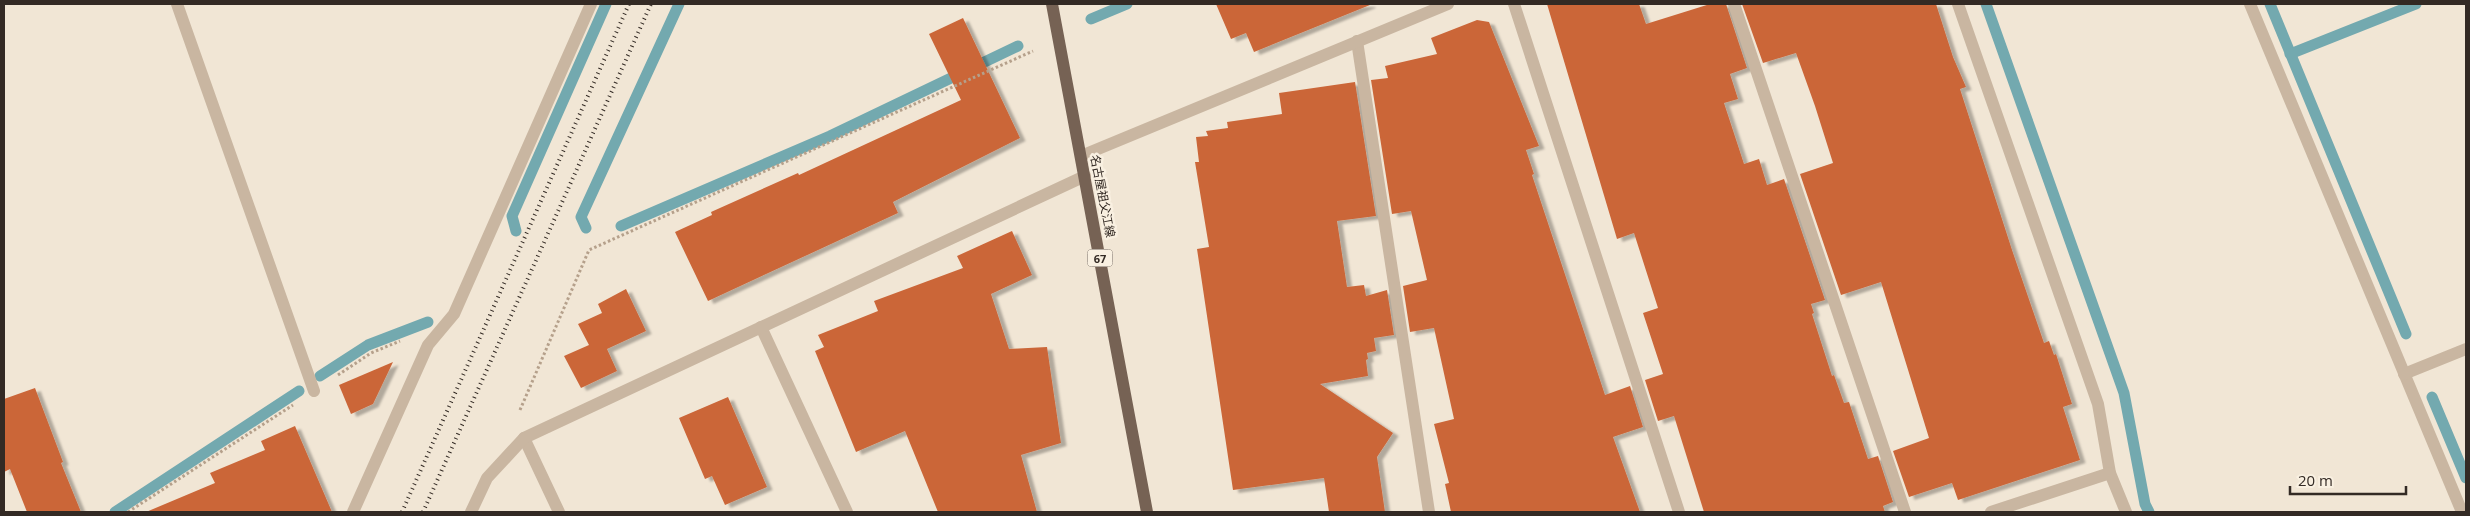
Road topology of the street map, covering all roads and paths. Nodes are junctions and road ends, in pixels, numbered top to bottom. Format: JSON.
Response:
{"nodes":[{"id":1,"x":177,"y":4,"type":"edge"},
{"id":2,"x":591,"y":4,"type":"edge"},
{"id":3,"x":1052,"y":4,"type":"edge"},
{"id":4,"x":1448,"y":4,"type":"edge"},
{"id":5,"x":1514,"y":4,"type":"edge"},
{"id":6,"x":1734,"y":4,"type":"edge"},
{"id":7,"x":1958,"y":4,"type":"edge"},
{"id":8,"x":2250,"y":4,"type":"edge"},
{"id":9,"x":1059,"y":39,"type":"junction"},
{"id":10,"x":1357,"y":41,"type":"junction"},
{"id":11,"x":1081,"y":156,"type":"junction"},
{"id":12,"x":1085,"y":176,"type":"junction"},
{"id":13,"x":761,"y":327,"type":"junction"},
{"id":14,"x":428,"y":344,"type":"junction"},
{"id":15,"x":2466,"y":348,"type":"edge"},
{"id":16,"x":2404,"y":374,"type":"junction"},
{"id":17,"x":314,"y":391,"type":"junction"},
{"id":18,"x":524,"y":438,"type":"junction"},
{"id":19,"x":2110,"y":473,"type":"junction"},
{"id":20,"x":128,"y":512,"type":"edge"},
{"id":21,"x":353,"y":512,"type":"edge"},
{"id":22,"x":472,"y":512,"type":"edge"},
{"id":23,"x":558,"y":512,"type":"edge"},
{"id":24,"x":847,"y":512,"type":"edge"},
{"id":25,"x":1147,"y":512,"type":"edge"},
{"id":26,"x":1429,"y":512,"type":"edge"},
{"id":27,"x":1679,"y":512,"type":"edge"},
{"id":28,"x":1905,"y":512,"type":"edge"},
{"id":29,"x":1990,"y":512,"type":"edge"},
{"id":30,"x":2126,"y":512,"type":"edge"},
{"id":31,"x":2462,"y":512,"type":"edge"}],
"edges":[{"from":1,"to":17,"type":"street"},
{"from":2,"to":14,"type":"street"},
{"from":3,"to":9,"type":"main road","name":"名古屋祖父江線","number":"67"},
{"from":4,"to":10,"type":"street"},
{"from":5,"to":27,"type":"street"},
{"from":6,"to":28,"type":"street"},
{"from":7,"to":19,"type":"street"},
{"from":8,"to":16,"type":"street"},
{"from":9,"to":11,"type":"main road","name":"名古屋祖父江線","number":"67"},
{"from":9,"to":18,"type":"path"},
{"from":10,"to":11,"type":"street"},
{"from":10,"to":26,"type":"street"},
{"from":11,"to":12,"type":"main road","name":"名古屋祖父江線","number":"67"},
{"from":12,"to":13,"type":"street"},
{"from":12,"to":25,"type":"main road","name":"名古屋祖父江線","number":"67"},
{"from":13,"to":18,"type":"street"},
{"from":13,"to":24,"type":"street"},
{"from":14,"to":17,"type":"path"},
{"from":14,"to":21,"type":"street"},
{"from":15,"to":16,"type":"street"},
{"from":16,"to":31,"type":"street"},
{"from":17,"to":20,"type":"path"},
{"from":18,"to":22,"type":"street"},
{"from":18,"to":23,"type":"street"},
{"from":19,"to":29,"type":"street"},
{"from":19,"to":30,"type":"street"}]}
